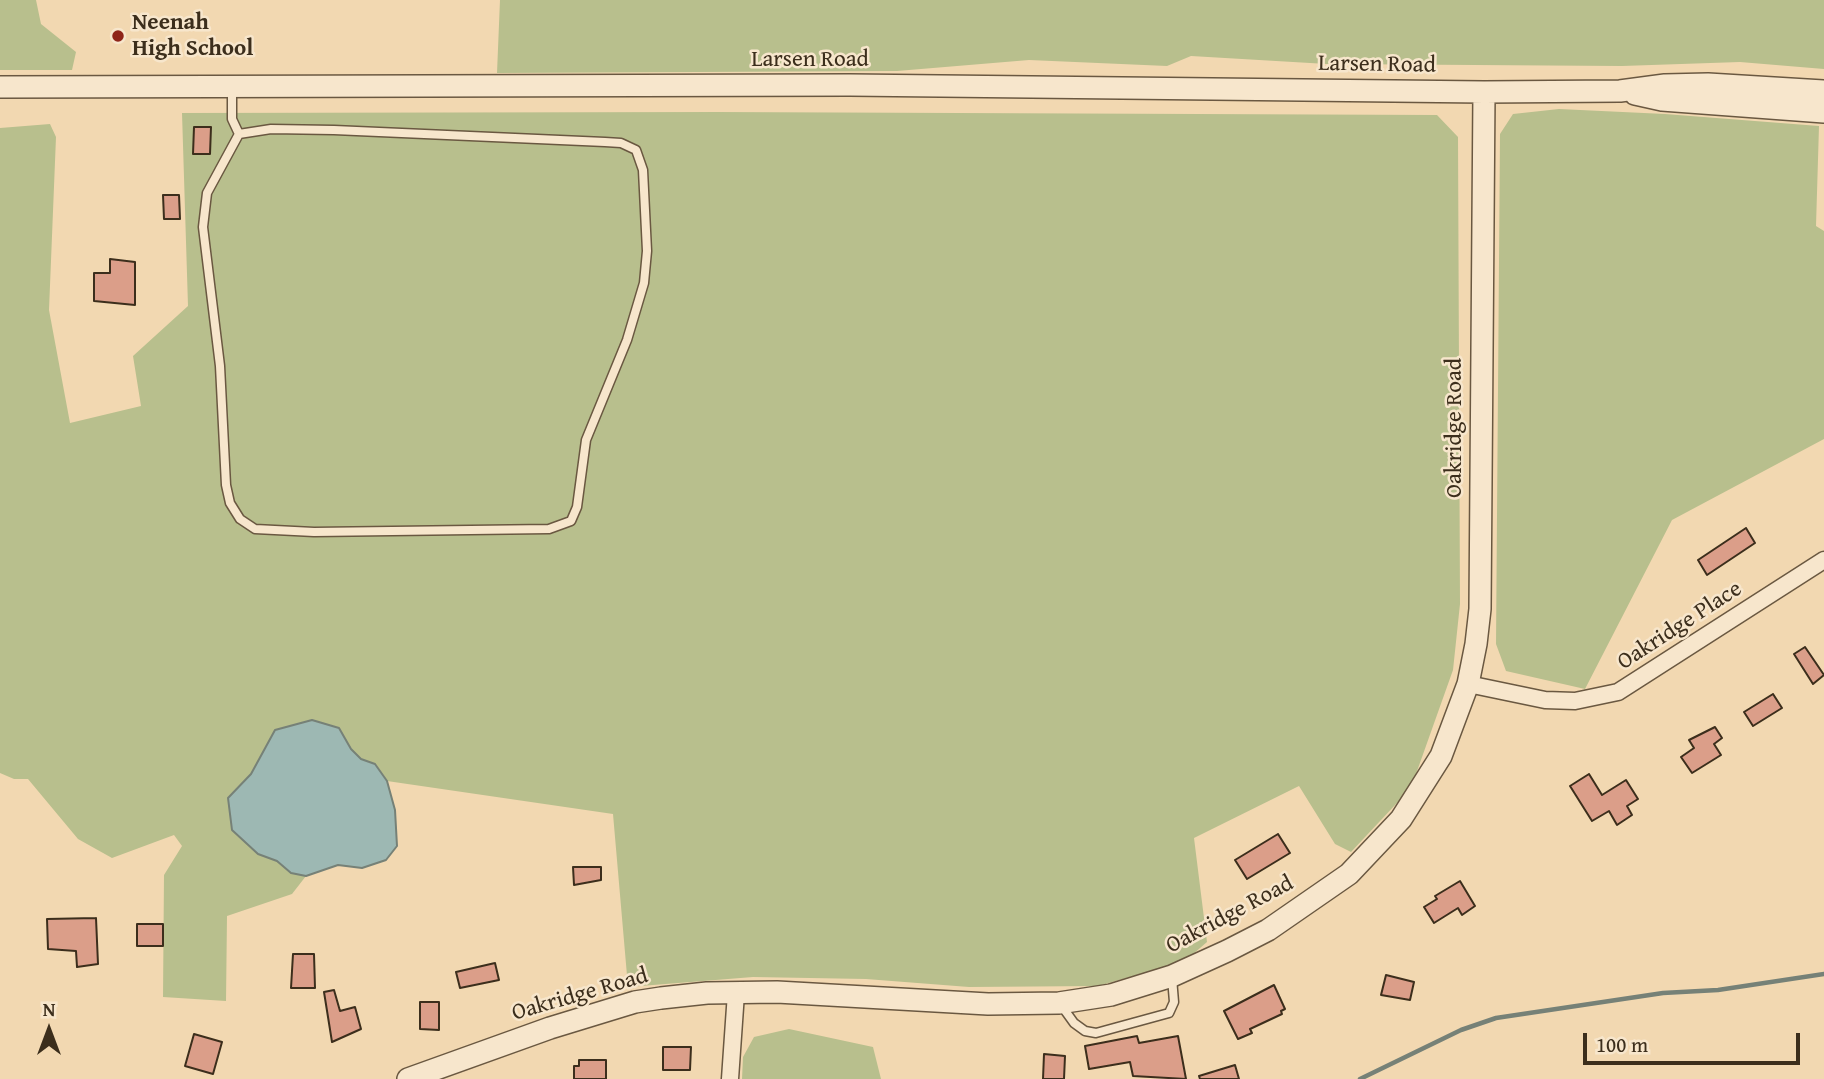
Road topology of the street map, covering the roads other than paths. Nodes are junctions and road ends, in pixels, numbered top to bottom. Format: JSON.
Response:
{"nodes":[{"id":1,"x":0,"y":87,"type":"edge"},
{"id":2,"x":232,"y":87,"type":"junction"},
{"id":3,"x":1620,"y":91,"type":"junction"},
{"id":4,"x":1824,"y":91,"type":"edge"},
{"id":5,"x":1484,"y":92,"type":"junction"},
{"id":6,"x":1824,"y":112,"type":"edge"},
{"id":7,"x":239,"y":134,"type":"junction"},
{"id":8,"x":1824,"y":559,"type":"edge"},
{"id":9,"x":1468,"y":684,"type":"junction"},
{"id":10,"x":1172,"y":976,"type":"junction"},
{"id":11,"x":736,"y":993,"type":"junction"},
{"id":12,"x":1059,"y":1003,"type":"junction"},
{"id":13,"x":408,"y":1079,"type":"edge"},
{"id":14,"x":730,"y":1079,"type":"edge"}],
"edges":[{"from":1,"to":2,"type":"street","name":"Larsen Road"},
{"from":2,"to":5,"type":"street","name":"Larsen Road"},
{"from":2,"to":7,"type":"lane"},
{"from":3,"to":4,"type":"street"},
{"from":3,"to":5,"type":"street","name":"Larsen Road"},
{"from":3,"to":6,"type":"street"},
{"from":5,"to":9,"type":"street","name":"Oakridge Road"},
{"from":7,"to":7,"type":"lane"},
{"from":8,"to":9,"type":"street","name":"Oakridge Place"},
{"from":9,"to":10,"type":"street","name":"Oakridge Road"},
{"from":10,"to":12,"type":"street","name":"Oakridge Road"},
{"from":10,"to":12,"type":"lane"},
{"from":11,"to":12,"type":"street","name":"Oakridge Road"},
{"from":11,"to":13,"type":"street","name":"Oakridge Road"},
{"from":11,"to":14,"type":"street"}]}
